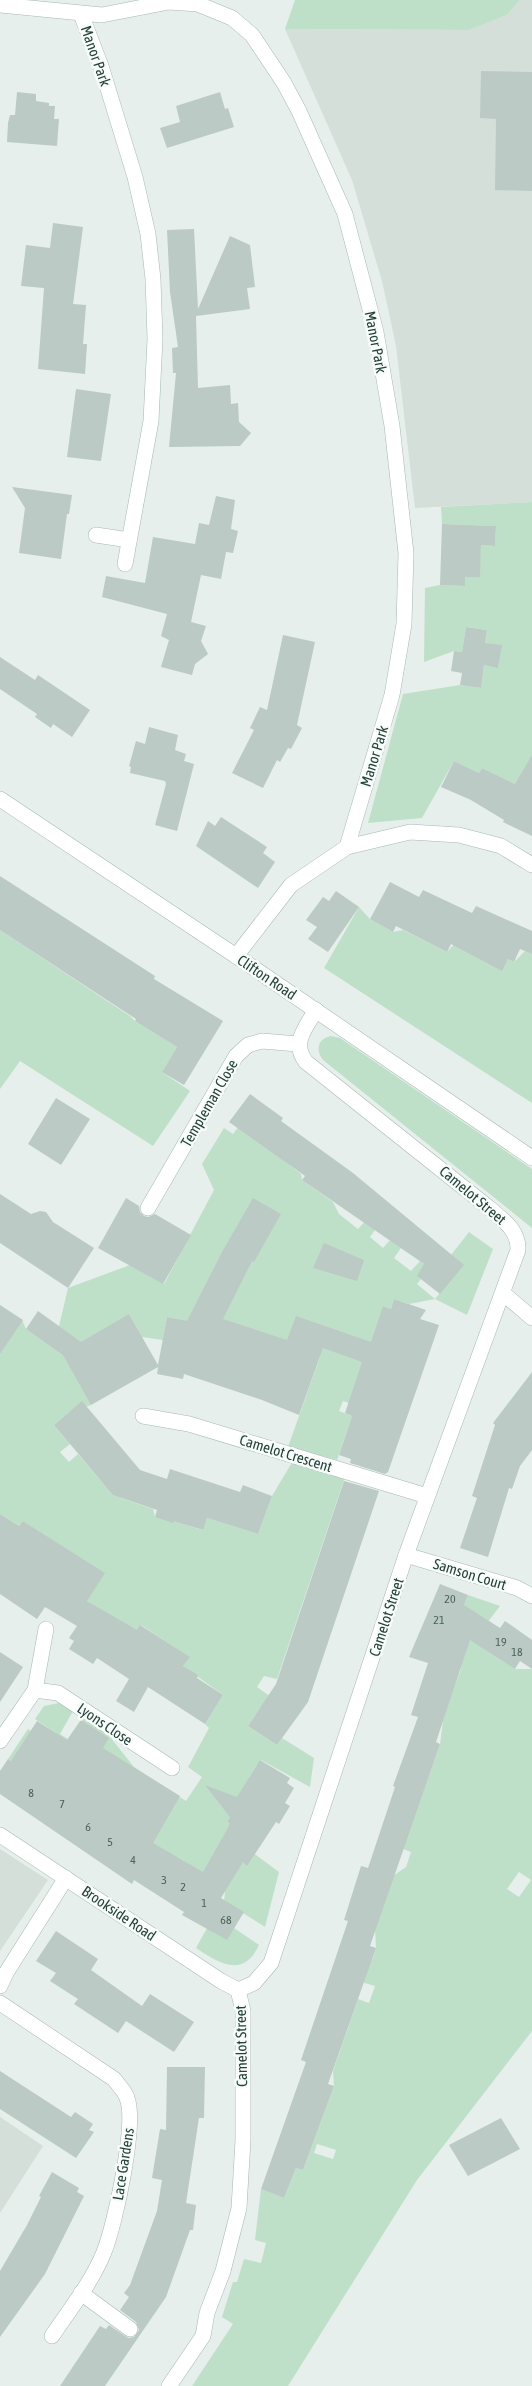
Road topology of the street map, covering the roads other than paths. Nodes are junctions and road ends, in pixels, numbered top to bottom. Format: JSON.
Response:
{"nodes":[{"id":1,"x":0,"y":5,"type":"edge"},
{"id":2,"x":81,"y":14,"type":"junction"},
{"id":3,"x":96,"y":535,"type":"dead end"},
{"id":4,"x":129,"y":540,"type":"junction"},
{"id":5,"x":125,"y":564,"type":"dead end"},
{"id":6,"x":0,"y":799,"type":"edge"},
{"id":7,"x":348,"y":847,"type":"junction"},
{"id":8,"x":532,"y":865,"type":"edge"},
{"id":9,"x":236,"y":956,"type":"junction"},
{"id":10,"x":316,"y":1010,"type":"junction"},
{"id":11,"x":298,"y":1044,"type":"junction"},
{"id":12,"x":532,"y":1158,"type":"edge"},
{"id":13,"x":148,"y":1208,"type":"dead end"},
{"id":14,"x":504,"y":1294,"type":"junction"},
{"id":15,"x":532,"y":1318,"type":"edge"},
{"id":16,"x":143,"y":1416,"type":"dead end"},
{"id":17,"x":427,"y":1496,"type":"junction"},
{"id":18,"x":406,"y":1555,"type":"junction"},
{"id":19,"x":532,"y":1596,"type":"edge"},
{"id":20,"x":46,"y":1630,"type":"dead end"},
{"id":21,"x":35,"y":1690,"type":"junction"},
{"id":22,"x":0,"y":1742,"type":"edge"},
{"id":23,"x":172,"y":1768,"type":"dead end"},
{"id":24,"x":0,"y":1835,"type":"edge"},
{"id":25,"x":66,"y":1878,"type":"junction"},
{"id":26,"x":0,"y":1986,"type":"edge"},
{"id":27,"x":238,"y":1990,"type":"junction"},
{"id":28,"x":0,"y":2003,"type":"edge"},
{"id":29,"x":81,"y":2293,"type":"junction"},
{"id":30,"x":130,"y":2329,"type":"dead end"},
{"id":31,"x":52,"y":2336,"type":"dead end"},
{"id":32,"x":169,"y":2386,"type":"edge"}],
"edges":[{"from":1,"to":2,"type":"street","name":"Manor Park"},
{"from":2,"to":4,"type":"street","name":"Manor Park"},
{"from":2,"to":7,"type":"street","name":"Manor Park"},
{"from":3,"to":4,"type":"street"},
{"from":4,"to":5,"type":"street","name":"Manor Park"},
{"from":6,"to":9,"type":"street","name":"Clifton Road"},
{"from":7,"to":8,"type":"street"},
{"from":7,"to":9,"type":"street"},
{"from":9,"to":10,"type":"street","name":"Clifton Road"},
{"from":10,"to":11,"type":"street"},
{"from":10,"to":12,"type":"street","name":"Clifton Road"},
{"from":11,"to":13,"type":"street","name":"Templeman Close"},
{"from":11,"to":14,"type":"street","name":"Camelot Street"},
{"from":14,"to":15,"type":"street"},
{"from":14,"to":17,"type":"street","name":"Camelot Street"},
{"from":16,"to":17,"type":"street","name":"Camelot Crescent"},
{"from":17,"to":18,"type":"street","name":"Camelot Street"},
{"from":18,"to":19,"type":"street","name":"Samson Court"},
{"from":18,"to":27,"type":"street","name":"Camelot Street"},
{"from":20,"to":21,"type":"street"},
{"from":21,"to":22,"type":"street"},
{"from":21,"to":23,"type":"street","name":"Lyons Close"},
{"from":24,"to":25,"type":"street","name":"Brookside Road"},
{"from":25,"to":26,"type":"street"},
{"from":25,"to":27,"type":"street","name":"Brookside Road"},
{"from":27,"to":32,"type":"street","name":"Camelot Street"},
{"from":28,"to":29,"type":"street","name":"Lace Gardens"},
{"from":29,"to":30,"type":"street"},
{"from":29,"to":31,"type":"street","name":"Lace Gardens"}]}
